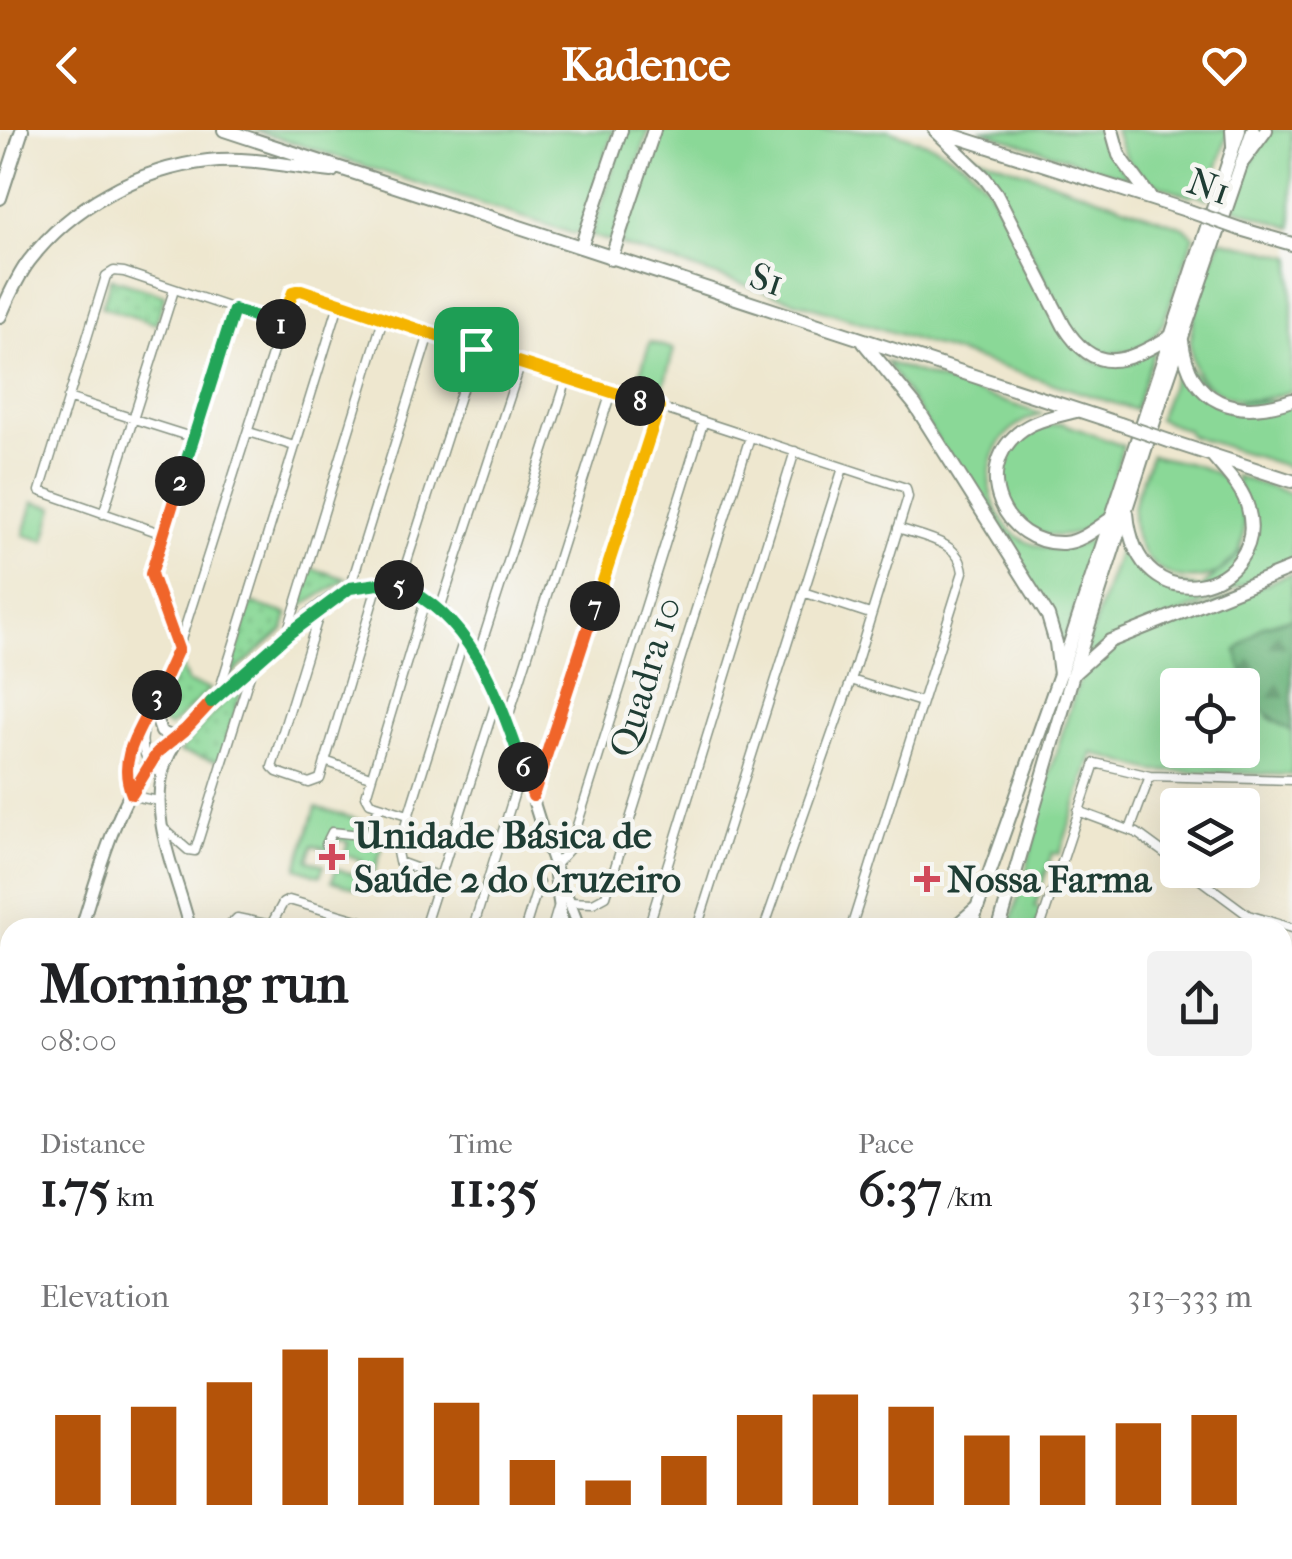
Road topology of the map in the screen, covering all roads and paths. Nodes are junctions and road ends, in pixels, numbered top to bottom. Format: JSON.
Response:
{"nodes":[{"id":1,"x":22,"y":130,"type":"edge"},
{"id":2,"x":224,"y":130,"type":"edge"},
{"id":3,"x":621,"y":130,"type":"edge"},
{"id":4,"x":654,"y":130,"type":"edge"},
{"id":5,"x":935,"y":130,"type":"edge"},
{"id":6,"x":1112,"y":130,"type":"edge"},
{"id":7,"x":1253,"y":130,"type":"edge"},
{"id":8,"x":1266,"y":130,"type":"edge"},
{"id":9,"x":1234,"y":135,"type":"edge"},
{"id":10,"x":1244,"y":160,"type":"junction"},
{"id":11,"x":359,"y":174,"type":"junction"},
{"id":12,"x":0,"y":195,"type":"edge"},
{"id":13,"x":1151,"y":198,"type":"junction"},
{"id":14,"x":1292,"y":235,"type":"edge"},
{"id":15,"x":1271,"y":238,"type":"junction"},
{"id":16,"x":1292,"y":244,"type":"edge"},
{"id":17,"x":581,"y":247,"type":"junction"},
{"id":18,"x":611,"y":259,"type":"junction"},
{"id":19,"x":174,"y":290,"type":"junction"},
{"id":20,"x":339,"y":304,"type":"junction"},
{"id":21,"x":234,"y":310,"type":"junction"},
{"id":22,"x":0,"y":316,"type":"edge"},
{"id":23,"x":383,"y":319,"type":"junction"},
{"id":24,"x":282,"y":325,"type":"junction"},
{"id":25,"x":428,"y":334,"type":"junction"},
{"id":26,"x":1175,"y":340,"type":"junction"},
{"id":27,"x":862,"y":341,"type":"junction"},
{"id":28,"x":476,"y":349,"type":"junction"},
{"id":29,"x":521,"y":364,"type":"junction"},
{"id":30,"x":567,"y":379,"type":"junction"},
{"id":31,"x":611,"y":392,"type":"junction"},
{"id":32,"x":68,"y":398,"type":"junction"},
{"id":33,"x":1292,"y":400,"type":"edge"},
{"id":34,"x":659,"y":407,"type":"junction"},
{"id":35,"x":1076,"y":411,"type":"junction"},
{"id":36,"x":132,"y":418,"type":"junction"},
{"id":37,"x":704,"y":422,"type":"junction"},
{"id":38,"x":249,"y":432,"type":"junction"},
{"id":39,"x":750,"y":437,"type":"junction"},
{"id":40,"x":194,"y":438,"type":"junction"},
{"id":41,"x":294,"y":446,"type":"junction"},
{"id":42,"x":795,"y":451,"type":"junction"},
{"id":43,"x":1213,"y":456,"type":"junction"},
{"id":44,"x":843,"y":468,"type":"junction"},
{"id":45,"x":1292,"y":481,"type":"edge"},
{"id":46,"x":1126,"y":513,"type":"junction"},
{"id":47,"x":103,"y":514,"type":"junction"},
{"id":48,"x":1112,"y":518,"type":"junction"},
{"id":49,"x":898,"y":528,"type":"junction"},
{"id":50,"x":163,"y":534,"type":"junction"},
{"id":51,"x":1292,"y":568,"type":"edge"},
{"id":52,"x":378,"y":584,"type":"junction"},
{"id":53,"x":400,"y":586,"type":"junction"},
{"id":54,"x":350,"y":588,"type":"junction"},
{"id":55,"x":804,"y":592,"type":"junction"},
{"id":56,"x":426,"y":598,"type":"junction"},
{"id":57,"x":321,"y":608,"type":"junction"},
{"id":58,"x":440,"y":609,"type":"junction"},
{"id":59,"x":870,"y":614,"type":"junction"},
{"id":60,"x":287,"y":635,"type":"junction"},
{"id":61,"x":464,"y":638,"type":"junction"},
{"id":62,"x":178,"y":649,"type":"junction"},
{"id":63,"x":478,"y":655,"type":"junction"},
{"id":64,"x":252,"y":668,"type":"junction"},
{"id":65,"x":1066,"y":674,"type":"junction"},
{"id":66,"x":851,"y":680,"type":"junction"},
{"id":67,"x":218,"y":694,"type":"junction"},
{"id":68,"x":497,"y":698,"type":"junction"},
{"id":69,"x":921,"y":702,"type":"junction"},
{"id":70,"x":150,"y":710,"type":"junction"},
{"id":71,"x":507,"y":722,"type":"junction"},
{"id":72,"x":185,"y":730,"type":"junction"},
{"id":73,"x":174,"y":737,"type":"junction"},
{"id":74,"x":325,"y":761,"type":"junction"},
{"id":75,"x":149,"y":763,"type":"junction"},
{"id":76,"x":523,"y":766,"type":"junction"},
{"id":77,"x":162,"y":776,"type":"junction"},
{"id":78,"x":1150,"y":776,"type":"junction"},
{"id":79,"x":370,"y":777,"type":"junction"},
{"id":80,"x":1292,"y":780,"type":"edge"},
{"id":81,"x":132,"y":794,"type":"junction"},
{"id":82,"x":533,"y":796,"type":"junction"},
{"id":83,"x":159,"y":802,"type":"junction"},
{"id":84,"x":374,"y":804,"type":"junction"},
{"id":85,"x":1078,"y":811,"type":"junction"},
{"id":86,"x":408,"y":816,"type":"junction"},
{"id":87,"x":1004,"y":824,"type":"junction"},
{"id":88,"x":163,"y":828,"type":"junction"},
{"id":89,"x":1130,"y":830,"type":"junction"},
{"id":90,"x":1026,"y":837,"type":"junction"},
{"id":91,"x":326,"y":844,"type":"dead end"},
{"id":92,"x":188,"y":850,"type":"junction"},
{"id":93,"x":1160,"y":851,"type":"edge"},
{"id":94,"x":172,"y":862,"type":"junction"},
{"id":95,"x":554,"y":865,"type":"junction"},
{"id":96,"x":440,"y":877,"type":"junction"},
{"id":97,"x":539,"y":883,"type":"dead end"},
{"id":98,"x":1211,"y":888,"type":"edge"},
{"id":99,"x":564,"y":903,"type":"junction"},
{"id":100,"x":979,"y":904,"type":"junction"},
{"id":101,"x":1248,"y":915,"type":"junction"},
{"id":102,"x":84,"y":918,"type":"edge"},
{"id":103,"x":187,"y":918,"type":"edge"},
{"id":104,"x":275,"y":918,"type":"edge"},
{"id":105,"x":351,"y":918,"type":"edge"},
{"id":106,"x":427,"y":918,"type":"edge"},
{"id":107,"x":476,"y":918,"type":"edge"},
{"id":108,"x":528,"y":918,"type":"edge"},
{"id":109,"x":557,"y":918,"type":"edge"},
{"id":110,"x":563,"y":918,"type":"edge"},
{"id":111,"x":572,"y":918,"type":"edge"},
{"id":112,"x":651,"y":918,"type":"edge"},
{"id":113,"x":700,"y":918,"type":"edge"},
{"id":114,"x":768,"y":918,"type":"edge"},
{"id":115,"x":854,"y":918,"type":"edge"},
{"id":116,"x":963,"y":918,"type":"edge"},
{"id":117,"x":974,"y":918,"type":"edge"},
{"id":118,"x":1002,"y":918,"type":"edge"},
{"id":119,"x":1043,"y":918,"type":"edge"},
{"id":120,"x":1247,"y":918,"type":"edge"},
{"id":121,"x":1258,"y":918,"type":"edge"}],
"edges":[{"from":1,"to":12,"type":"main road"},
{"from":2,"to":11,"type":"main road","name":"S1"},
{"from":3,"to":17,"type":"main road"},
{"from":4,"to":18,"type":"main road"},
{"from":5,"to":13,"type":"main road","name":"N1"},
{"from":5,"to":26,"type":"main road"},
{"from":6,"to":13,"type":"main road"},
{"from":7,"to":10,"type":"main road"},
{"from":8,"to":10,"type":"main road"},
{"from":9,"to":26,"type":"main road"},
{"from":10,"to":26,"type":"main road"},
{"from":11,"to":17,"type":"main road","name":"S1"},
{"from":11,"to":22,"type":"main road"},
{"from":13,"to":15,"type":"main road","name":"N1","bridge":true},
{"from":14,"to":15,"type":"main road"},
{"from":15,"to":16,"type":"main road","name":"N1"},
{"from":17,"to":18,"type":"main road","name":"S1"},
{"from":18,"to":27,"type":"main road","name":"S1"},
{"from":19,"to":21,"type":"street"},
{"from":19,"to":32,"type":"street"},
{"from":19,"to":36,"type":"street"},
{"from":20,"to":23,"type":"street"},
{"from":20,"to":24,"type":"street"},
{"from":20,"to":41,"type":"street"},
{"from":21,"to":24,"type":"street"},
{"from":21,"to":40,"type":"street"},
{"from":23,"to":25,"type":"street"},
{"from":23,"to":60,"type":"street"},
{"from":24,"to":38,"type":"street"},
{"from":25,"to":28,"type":"street"},
{"from":25,"to":54,"type":"street"},
{"from":26,"to":33,"type":"main road"},
{"from":26,"to":46,"type":"main road"},
{"from":26,"to":48,"type":"main road"},
{"from":27,"to":35,"type":"main road","name":"S1"},
{"from":27,"to":65,"type":"main road"},
{"from":28,"to":29,"type":"street"},
{"from":28,"to":53,"type":"street"},
{"from":29,"to":30,"type":"street"},
{"from":29,"to":58,"type":"street"},
{"from":30,"to":31,"type":"street"},
{"from":30,"to":63,"type":"street"},
{"from":31,"to":34,"type":"street"},
{"from":31,"to":71,"type":"street"},
{"from":32,"to":36,"type":"street"},
{"from":32,"to":47,"type":"street"},
{"from":34,"to":37,"type":"street"},
{"from":34,"to":82,"type":"street","name":"Quadra 10"},
{"from":35,"to":43,"type":"main road","name":"S1","bridge":true},
{"from":35,"to":48,"type":"main road"},
{"from":36,"to":40,"type":"street"},
{"from":36,"to":47,"type":"street"},
{"from":37,"to":39,"type":"street"},
{"from":37,"to":95,"type":"street","name":"Quadra 10"},
{"from":38,"to":41,"type":"street"},
{"from":38,"to":62,"type":"street"},
{"from":39,"to":42,"type":"street"},
{"from":39,"to":99,"type":"street","name":"Quadra 10"},
{"from":40,"to":50,"type":"street"},
{"from":41,"to":67,"type":"street"},
{"from":42,"to":44,"type":"street"},
{"from":42,"to":112,"type":"street","name":"Quadra 10"},
{"from":43,"to":45,"type":"main road","name":"S1"},
{"from":43,"to":46,"type":"main road"},
{"from":44,"to":49,"type":"street"},
{"from":44,"to":55,"type":"street"},
{"from":46,"to":65,"type":"main road"},
{"from":47,"to":50,"type":"street"},
{"from":48,"to":65,"type":"main road"},
{"from":49,"to":59,"type":"street"},
{"from":49,"to":69,"type":"street"},
{"from":50,"to":62,"type":"street"},
{"from":51,"to":65,"type":"main road"},
{"from":52,"to":53,"type":"street"},
{"from":52,"to":54,"type":"street"},
{"from":52,"to":74,"type":"street"},
{"from":53,"to":56,"type":"street"},
{"from":54,"to":57,"type":"street"},
{"from":55,"to":59,"type":"street"},
{"from":55,"to":113,"type":"street"},
{"from":56,"to":58,"type":"street"},
{"from":56,"to":79,"type":"street"},
{"from":57,"to":60,"type":"street"},
{"from":57,"to":74,"type":"street"},
{"from":58,"to":61,"type":"street"},
{"from":59,"to":66,"type":"street"},
{"from":60,"to":64,"type":"street"},
{"from":61,"to":63,"type":"street"},
{"from":61,"to":86,"type":"street"},
{"from":62,"to":70,"type":"street"},
{"from":63,"to":68,"type":"street"},
{"from":64,"to":67,"type":"street"},
{"from":64,"to":92,"type":"street"},
{"from":65,"to":87,"type":"main road"},
{"from":65,"to":90,"type":"main road"},
{"from":66,"to":69,"type":"street"},
{"from":66,"to":114,"type":"street"},
{"from":67,"to":72,"type":"street"},
{"from":68,"to":71,"type":"street"},
{"from":68,"to":96,"type":"street"},
{"from":69,"to":115,"type":"street"},
{"from":70,"to":73,"type":"street"},
{"from":70,"to":75,"type":"street"},
{"from":70,"to":81,"type":"street"},
{"from":71,"to":76,"type":"street"},
{"from":72,"to":73,"type":"street"},
{"from":72,"to":77,"type":"street"},
{"from":73,"to":75,"type":"street"},
{"from":74,"to":79,"type":"street"},
{"from":75,"to":77,"type":"street"},
{"from":75,"to":81,"type":"street"},
{"from":76,"to":82,"type":"street"},
{"from":76,"to":107,"type":"street"},
{"from":77,"to":83,"type":"street"},
{"from":78,"to":80,"type":"street"},
{"from":78,"to":85,"type":"street"},
{"from":78,"to":89,"type":"street"},
{"from":79,"to":84,"type":"street"},
{"from":81,"to":83,"type":"street"},
{"from":81,"to":102,"type":"street"},
{"from":82,"to":95,"type":"street"},
{"from":83,"to":88,"type":"street"},
{"from":84,"to":86,"type":"street"},
{"from":84,"to":91,"type":"street"},
{"from":85,"to":89,"type":"street"},
{"from":85,"to":119,"type":"street"},
{"from":86,"to":96,"type":"street"},
{"from":87,"to":90,"type":"main road"},
{"from":87,"to":100,"type":"main road"},
{"from":88,"to":92,"type":"street"},
{"from":88,"to":94,"type":"street"},
{"from":89,"to":93,"type":"street"},
{"from":90,"to":118,"type":"main road"},
{"from":92,"to":94,"type":"street"},
{"from":94,"to":103,"type":"street"},
{"from":95,"to":99,"type":"street"},
{"from":96,"to":106,"type":"street"},
{"from":97,"to":108,"type":"street"},
{"from":98,"to":101,"type":"street"},
{"from":99,"to":109,"type":"street"},
{"from":99,"to":110,"type":"street"},
{"from":99,"to":111,"type":"street"},
{"from":100,"to":116,"type":"street"},
{"from":100,"to":117,"type":"main road"},
{"from":101,"to":120,"type":"street"},
{"from":101,"to":121,"type":"street"},
{"from":104,"to":105,"type":"street"}]}
